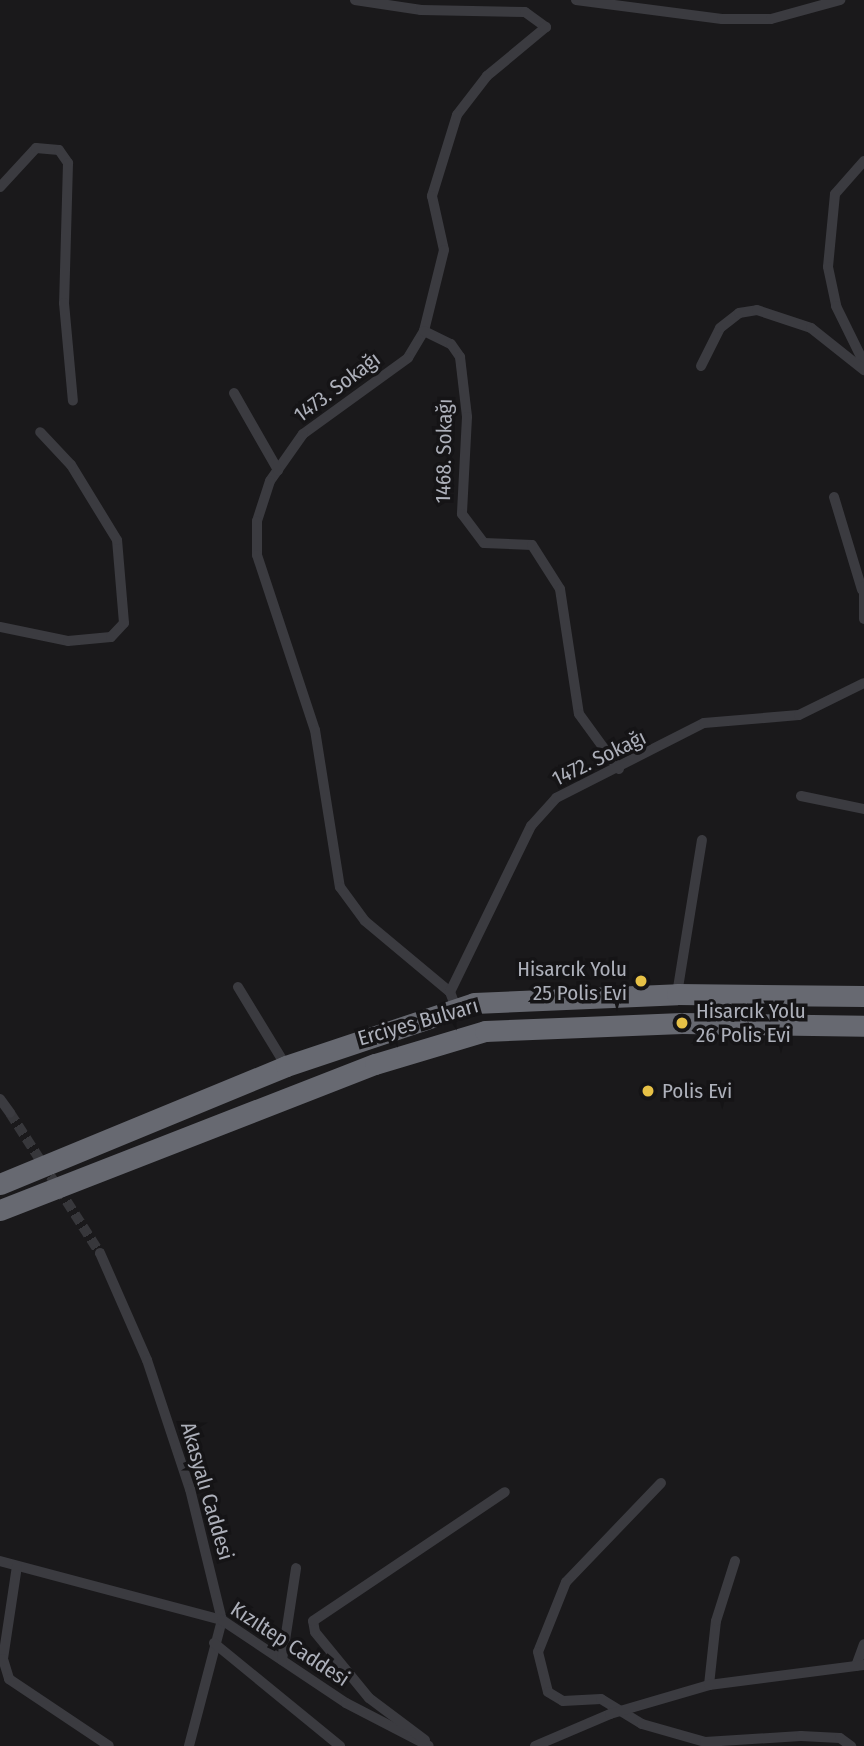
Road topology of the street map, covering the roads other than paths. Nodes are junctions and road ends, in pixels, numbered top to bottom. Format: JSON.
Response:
{"nodes":[{"id":1,"x":355,"y":0,"type":"edge"},
{"id":2,"x":576,"y":0,"type":"edge"},
{"id":3,"x":840,"y":0,"type":"edge"},
{"id":4,"x":476,"y":3,"type":"edge"},
{"id":5,"x":864,"y":160,"type":"edge"},
{"id":6,"x":0,"y":187,"type":"edge"},
{"id":7,"x":424,"y":331,"type":"junction"},
{"id":8,"x":864,"y":363,"type":"edge"},
{"id":9,"x":702,"y":366,"type":"dead end"},
{"id":10,"x":864,"y":370,"type":"edge"},
{"id":11,"x":234,"y":393,"type":"dead end"},
{"id":12,"x":73,"y":401,"type":"dead end"},
{"id":13,"x":40,"y":432,"type":"dead end"},
{"id":14,"x":278,"y":470,"type":"junction"},
{"id":15,"x":834,"y":497,"type":"dead end"},
{"id":16,"x":863,"y":588,"type":"edge"},
{"id":17,"x":864,"y":619,"type":"edge"},
{"id":18,"x":0,"y":627,"type":"edge"},
{"id":19,"x":864,"y":683,"type":"edge"},
{"id":20,"x":619,"y":769,"type":"junction"},
{"id":21,"x":801,"y":796,"type":"dead end"},
{"id":22,"x":864,"y":809,"type":"edge"},
{"id":23,"x":702,"y":840,"type":"dead end"},
{"id":24,"x":238,"y":986,"type":"dead end"},
{"id":25,"x":677,"y":994,"type":"junction"},
{"id":26,"x":864,"y":996,"type":"edge"},
{"id":27,"x":453,"y":1000,"type":"junction"},
{"id":28,"x":864,"y":1026,"type":"edge"},
{"id":29,"x":286,"y":1066,"type":"junction"},
{"id":30,"x":0,"y":1099,"type":"edge"},
{"id":31,"x":10,"y":1112,"type":"tunnel mouth"},
{"id":32,"x":0,"y":1184,"type":"edge"},
{"id":33,"x":0,"y":1210,"type":"edge"},
{"id":34,"x":100,"y":1253,"type":"tunnel mouth"},
{"id":35,"x":661,"y":1483,"type":"dead end"},
{"id":36,"x":505,"y":1492,"type":"dead end"},
{"id":37,"x":0,"y":1561,"type":"edge"},
{"id":38,"x":734,"y":1561,"type":"dead end"},
{"id":39,"x":17,"y":1566,"type":"junction"},
{"id":40,"x":296,"y":1568,"type":"dead end"},
{"id":41,"x":222,"y":1620,"type":"junction"},
{"id":42,"x":214,"y":1643,"type":"junction"},
{"id":43,"x":864,"y":1644,"type":"edge"},
{"id":44,"x":282,"y":1660,"type":"junction"},
{"id":45,"x":860,"y":1665,"type":"edge"},
{"id":46,"x":709,"y":1685,"type":"junction"},
{"id":47,"x":622,"y":1711,"type":"junction"},
{"id":48,"x":109,"y":1746,"type":"edge"},
{"id":49,"x":189,"y":1746,"type":"edge"},
{"id":50,"x":340,"y":1746,"type":"edge"},
{"id":51,"x":431,"y":1746,"type":"edge"},
{"id":52,"x":535,"y":1746,"type":"edge"},
{"id":53,"x":851,"y":1746,"type":"edge"}],
"edges":[{"from":1,"to":4,"type":"street"},
{"from":2,"to":3,"type":"street"},
{"from":4,"to":7,"type":"street","name":"1473. Sokağı"},
{"from":5,"to":8,"type":"street"},
{"from":6,"to":12,"type":"street"},
{"from":7,"to":14,"type":"street","name":"1473. Sokağı"},
{"from":7,"to":20,"type":"street","name":"1468. Sokağı"},
{"from":9,"to":10,"type":"street"},
{"from":11,"to":14,"type":"street"},
{"from":13,"to":18,"type":"street"},
{"from":14,"to":27,"type":"street","name":"1473. Sokağı"},
{"from":15,"to":16,"type":"street"},
{"from":16,"to":17,"type":"street"},
{"from":19,"to":20,"type":"street","name":"1472. Sokağı"},
{"from":20,"to":27,"type":"street","name":"1472. Sokağı"},
{"from":21,"to":22,"type":"street"},
{"from":23,"to":25,"type":"street"},
{"from":24,"to":29,"type":"street"},
{"from":25,"to":26,"type":"highway","name":"Erciyes Bulvarı"},
{"from":25,"to":27,"type":"highway","name":"Erciyes Bulvarı"},
{"from":27,"to":29,"type":"highway","name":"Erciyes Bulvarı"},
{"from":28,"to":33,"type":"highway","name":"Erciyes Bulvarı"},
{"from":29,"to":32,"type":"highway","name":"Erciyes Bulvarı"},
{"from":30,"to":31,"type":"street"},
{"from":34,"to":41,"type":"street","name":"Akasyalı Caddesi"},
{"from":35,"to":47,"type":"street"},
{"from":36,"to":51,"type":"street"},
{"from":37,"to":39,"type":"street","name":"Kızıltep Caddesi"},
{"from":38,"to":46,"type":"street"},
{"from":39,"to":41,"type":"street","name":"Kızıltep Caddesi"},
{"from":39,"to":48,"type":"street"},
{"from":40,"to":44,"type":"street"},
{"from":41,"to":42,"type":"street"},
{"from":41,"to":44,"type":"street","name":"Kızıltep Caddesi"},
{"from":42,"to":49,"type":"street"},
{"from":42,"to":50,"type":"street"},
{"from":43,"to":45,"type":"street"},
{"from":44,"to":51,"type":"street","name":"Kızıltep Caddesi"},
{"from":45,"to":46,"type":"street"},
{"from":46,"to":47,"type":"street"},
{"from":47,"to":52,"type":"street"},
{"from":47,"to":53,"type":"street"}]}
